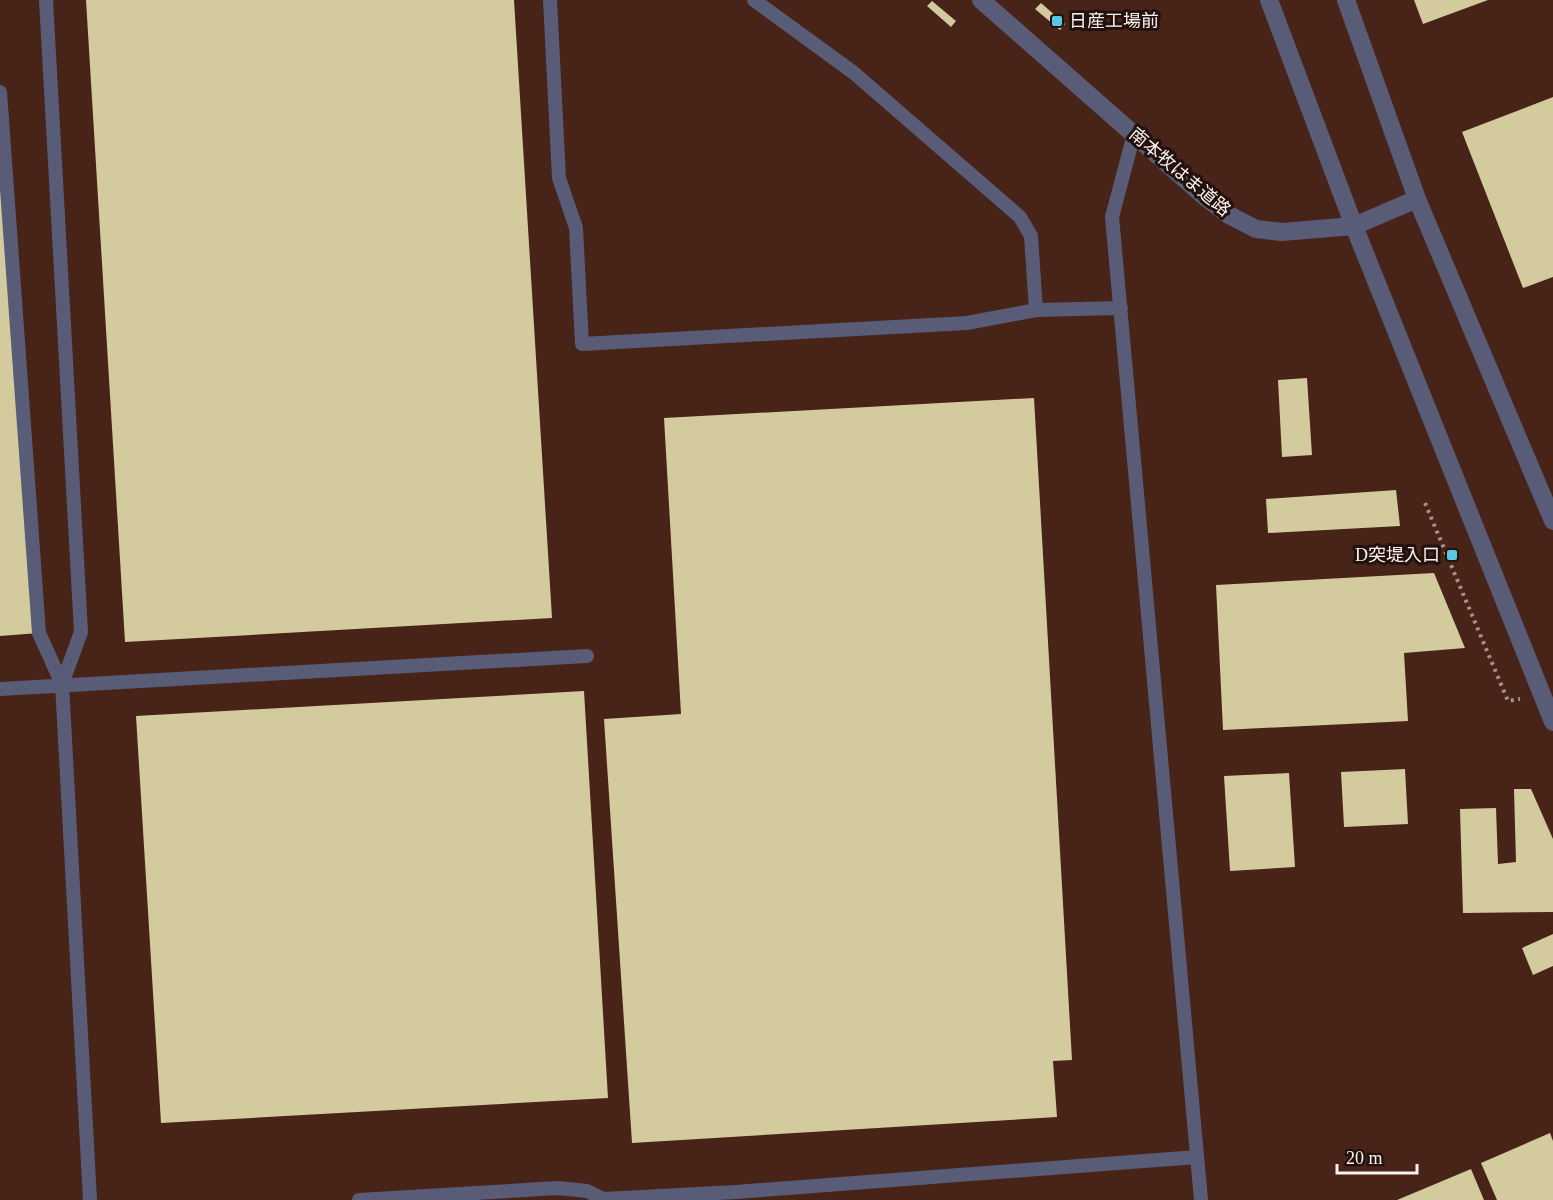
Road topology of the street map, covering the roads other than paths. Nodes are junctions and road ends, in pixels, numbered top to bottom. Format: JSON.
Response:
{"nodes":[{"id":1,"x":46,"y":0,"type":"edge"},
{"id":2,"x":550,"y":0,"type":"edge"},
{"id":3,"x":754,"y":0,"type":"edge"},
{"id":4,"x":981,"y":0,"type":"edge"},
{"id":5,"x":1269,"y":0,"type":"edge"},
{"id":6,"x":1346,"y":0,"type":"edge"},
{"id":7,"x":0,"y":92,"type":"edge"},
{"id":8,"x":1134,"y":134,"type":"junction"},
{"id":9,"x":1417,"y":199,"type":"junction"},
{"id":10,"x":1354,"y":226,"type":"junction"},
{"id":11,"x":1121,"y":308,"type":"junction"},
{"id":12,"x":1036,"y":310,"type":"junction"},
{"id":13,"x":1553,"y":521,"type":"edge"},
{"id":14,"x":587,"y":656,"type":"dead end"},
{"id":15,"x":62,"y":684,"type":"junction"},
{"id":16,"x":0,"y":689,"type":"edge"},
{"id":17,"x":1553,"y":722,"type":"edge"},
{"id":18,"x":1197,"y":1157,"type":"junction"},
{"id":19,"x":604,"y":1199,"type":"edge"},
{"id":20,"x":90,"y":1200,"type":"edge"},
{"id":21,"x":359,"y":1200,"type":"edge"},
{"id":22,"x":1201,"y":1200,"type":"edge"}],
"edges":[{"from":1,"to":15,"type":"lane"},
{"from":2,"to":12,"type":"lane"},
{"from":3,"to":12,"type":"lane"},
{"from":4,"to":8,"type":"street","name":"南本牧はま道路"},
{"from":5,"to":10,"type":"street"},
{"from":6,"to":9,"type":"street"},
{"from":7,"to":15,"type":"lane"},
{"from":8,"to":10,"type":"street","name":"南本牧はま道路"},
{"from":8,"to":11,"type":"lane"},
{"from":9,"to":10,"type":"street","name":"南本牧はま道路"},
{"from":9,"to":13,"type":"street"},
{"from":10,"to":17,"type":"street"},
{"from":11,"to":12,"type":"lane"},
{"from":11,"to":18,"type":"lane"},
{"from":14,"to":15,"type":"lane"},
{"from":15,"to":16,"type":"lane"},
{"from":15,"to":20,"type":"lane"},
{"from":18,"to":19,"type":"lane"},
{"from":18,"to":22,"type":"lane"},
{"from":19,"to":21,"type":"lane"}]}
